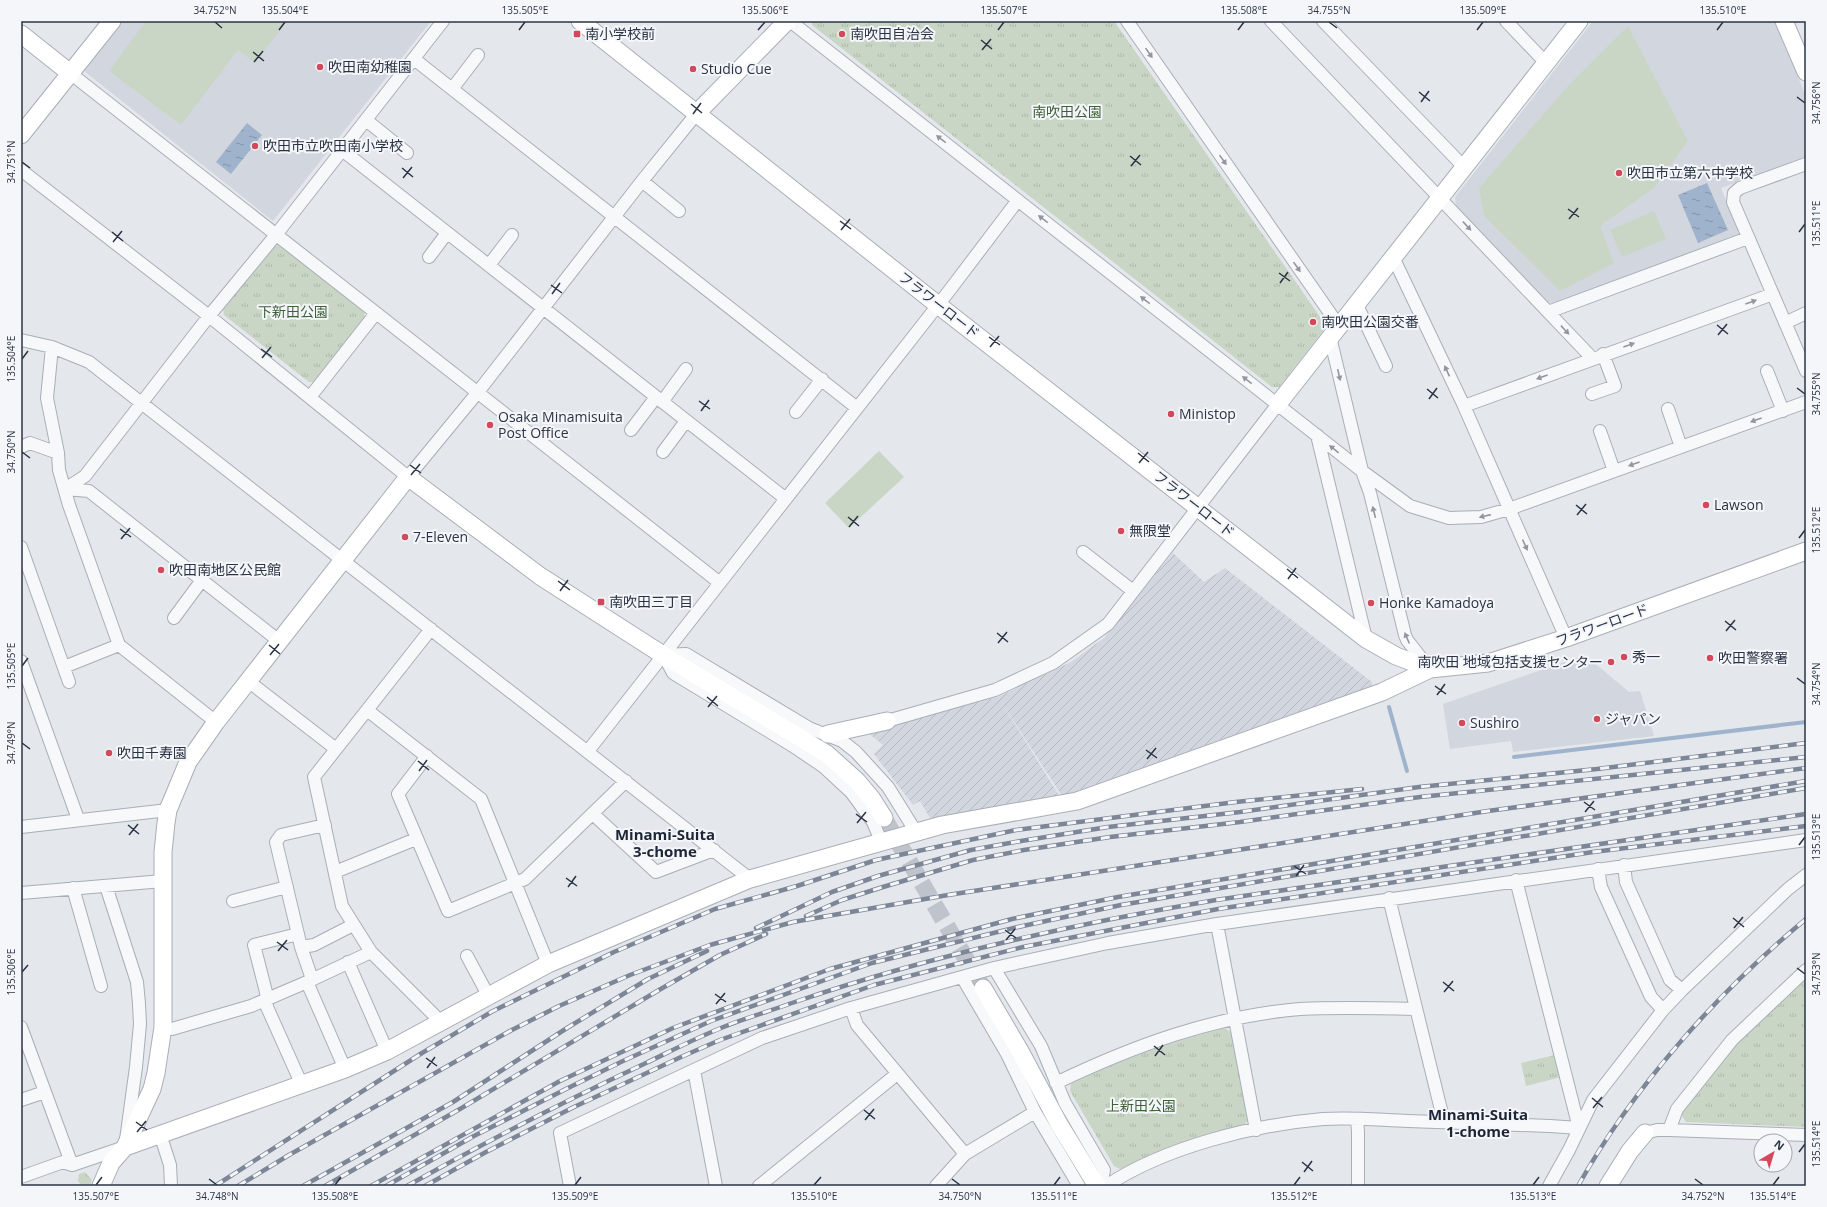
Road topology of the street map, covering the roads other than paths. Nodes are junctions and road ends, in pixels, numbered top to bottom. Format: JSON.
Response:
{"nodes":[{"id":1,"x":112,"y":21,"type":"edge"},
{"id":2,"x":443,"y":21,"type":"edge"},
{"id":3,"x":580,"y":21,"type":"edge"},
{"id":4,"x":787,"y":21,"type":"edge"},
{"id":5,"x":790,"y":21,"type":"edge"},
{"id":6,"x":1127,"y":21,"type":"edge"},
{"id":7,"x":1271,"y":21,"type":"edge"},
{"id":8,"x":1323,"y":21,"type":"edge"},
{"id":9,"x":1506,"y":21,"type":"edge"},
{"id":10,"x":1579,"y":21,"type":"edge"},
{"id":11,"x":1784,"y":21,"type":"edge"},
{"id":12,"x":21,"y":34,"type":"edge"},
{"id":13,"x":478,"y":55,"type":"dead end"},
{"id":14,"x":414,"y":59,"type":"junction"},
{"id":15,"x":1546,"y":63,"type":"junction"},
{"id":16,"x":1806,"y":72,"type":"edge"},
{"id":17,"x":70,"y":73,"type":"junction"},
{"id":18,"x":452,"y":89,"type":"junction"},
{"id":19,"x":697,"y":113,"type":"junction"},
{"id":20,"x":366,"y":120,"type":"junction"},
{"id":21,"x":21,"y":135,"type":"edge"},
{"id":22,"x":342,"y":150,"type":"junction"},
{"id":23,"x":407,"y":153,"type":"dead end"},
{"id":24,"x":1806,"y":164,"type":"edge"},
{"id":25,"x":1464,"y":167,"type":"junction"},
{"id":26,"x":21,"y":170,"type":"edge"},
{"id":27,"x":642,"y":182,"type":"junction"},
{"id":28,"x":1440,"y":198,"type":"junction"},
{"id":29,"x":1018,"y":200,"type":"junction"},
{"id":30,"x":679,"y":211,"type":"dead end"},
{"id":31,"x":615,"y":217,"type":"junction"},
{"id":32,"x":447,"y":233,"type":"junction"},
{"id":33,"x":512,"y":235,"type":"dead end"},
{"id":34,"x":275,"y":236,"type":"junction"},
{"id":35,"x":1748,"y":238,"type":"junction"},
{"id":36,"x":1393,"y":256,"type":"junction"},
{"id":37,"x":429,"y":257,"type":"dead end"},
{"id":38,"x":489,"y":265,"type":"junction"},
{"id":39,"x":1773,"y":294,"type":"junction"},
{"id":40,"x":1356,"y":303,"type":"junction"},
{"id":41,"x":938,"y":305,"type":"junction"},
{"id":42,"x":544,"y":308,"type":"junction"},
{"id":43,"x":1548,"y":312,"type":"junction"},
{"id":44,"x":376,"y":313,"type":"junction"},
{"id":45,"x":1806,"y":313,"type":"edge"},
{"id":46,"x":209,"y":316,"type":"junction"},
{"id":47,"x":1785,"y":323,"type":"junction"},
{"id":48,"x":1334,"y":331,"type":"junction"},
{"id":49,"x":21,"y":340,"type":"edge"},
{"id":50,"x":52,"y":347,"type":"junction"},
{"id":51,"x":1598,"y":356,"type":"junction"},
{"id":52,"x":1386,"y":366,"type":"dead end"},
{"id":53,"x":686,"y":369,"type":"dead end"},
{"id":54,"x":1767,"y":371,"type":"dead end"},
{"id":55,"x":1806,"y":371,"type":"edge"},
{"id":56,"x":822,"y":379,"type":"junction"},
{"id":57,"x":478,"y":392,"type":"junction"},
{"id":58,"x":1592,"y":394,"type":"dead end"},
{"id":59,"x":310,"y":397,"type":"junction"},
{"id":60,"x":659,"y":400,"type":"junction"},
{"id":61,"x":142,"y":402,"type":"junction"},
{"id":62,"x":1806,"y":402,"type":"edge"},
{"id":63,"x":1278,"y":404,"type":"junction"},
{"id":64,"x":1464,"y":406,"type":"junction"},
{"id":65,"x":857,"y":408,"type":"junction"},
{"id":66,"x":1668,"y":409,"type":"dead end"},
{"id":67,"x":1783,"y":411,"type":"junction"},
{"id":68,"x":796,"y":412,"type":"dead end"},
{"id":69,"x":686,"y":421,"type":"junction"},
{"id":70,"x":631,"y":430,"type":"dead end"},
{"id":71,"x":1600,"y":431,"type":"dead end"},
{"id":72,"x":1317,"y":435,"type":"junction"},
{"id":73,"x":21,"y":447,"type":"edge"},
{"id":74,"x":1681,"y":447,"type":"junction"},
{"id":75,"x":662,"y":452,"type":"dead end"},
{"id":76,"x":58,"y":453,"type":"junction"},
{"id":77,"x":1362,"y":471,"type":"junction"},
{"id":78,"x":1614,"y":471,"type":"junction"},
{"id":79,"x":408,"y":477,"type":"junction"},
{"id":80,"x":65,"y":489,"type":"junction"},
{"id":81,"x":786,"y":499,"type":"junction"},
{"id":82,"x":1197,"y":507,"type":"junction"},
{"id":83,"x":1509,"y":509,"type":"junction"},
{"id":84,"x":21,"y":547,"type":"edge"},
{"id":85,"x":1806,"y":550,"type":"edge"},
{"id":86,"x":1083,"y":552,"type":"dead end"},
{"id":87,"x":342,"y":561,"type":"junction"},
{"id":88,"x":202,"y":580,"type":"junction"},
{"id":89,"x":720,"y":583,"type":"junction"},
{"id":90,"x":1133,"y":591,"type":"junction"},
{"id":91,"x":174,"y":618,"type":"dead end"},
{"id":92,"x":431,"y":629,"type":"junction"},
{"id":93,"x":1566,"y":638,"type":"junction"},
{"id":94,"x":1366,"y":639,"type":"junction"},
{"id":95,"x":279,"y":641,"type":"junction"},
{"id":96,"x":119,"y":645,"type":"junction"},
{"id":97,"x":663,"y":655,"type":"junction"},
{"id":98,"x":21,"y":661,"type":"edge"},
{"id":99,"x":64,"y":667,"type":"junction"},
{"id":100,"x":1430,"y":669,"type":"junction"},
{"id":101,"x":248,"y":681,"type":"junction"},
{"id":102,"x":69,"y":682,"type":"dead end"},
{"id":103,"x":367,"y":710,"type":"junction"},
{"id":104,"x":887,"y":721,"type":"joint"},
{"id":105,"x":216,"y":722,"type":"junction"},
{"id":106,"x":828,"y":734,"type":"junction"},
{"id":107,"x":336,"y":749,"type":"junction"},
{"id":108,"x":588,"y":751,"type":"junction"},
{"id":109,"x":427,"y":756,"type":"junction"},
{"id":110,"x":626,"y":781,"type":"junction"},
{"id":111,"x":168,"y":810,"type":"junction"},
{"id":112,"x":593,"y":814,"type":"junction"},
{"id":113,"x":884,"y":818,"type":"tunnel mouth"},
{"id":114,"x":78,"y":819,"type":"junction"},
{"id":115,"x":325,"y":825,"type":"junction"},
{"id":116,"x":21,"y":827,"type":"edge"},
{"id":117,"x":916,"y":832,"type":"junction"},
{"id":118,"x":416,"y":839,"type":"junction"},
{"id":119,"x":1806,"y":840,"type":"edge"},
{"id":120,"x":881,"y":842,"type":"junction"},
{"id":121,"x":714,"y":850,"type":"junction"},
{"id":122,"x":1624,"y":865,"type":"junction"},
{"id":123,"x":1598,"y":869,"type":"junction"},
{"id":124,"x":335,"y":872,"type":"junction"},
{"id":125,"x":1806,"y":875,"type":"edge"},
{"id":126,"x":750,"y":879,"type":"junction"},
{"id":127,"x":1516,"y":880,"type":"junction"},
{"id":128,"x":164,"y":881,"type":"junction"},
{"id":129,"x":515,"y":883,"type":"junction"},
{"id":130,"x":106,"y":886,"type":"junction"},
{"id":131,"x":73,"y":888,"type":"junction"},
{"id":132,"x":287,"y":888,"type":"junction"},
{"id":133,"x":21,"y":894,"type":"edge"},
{"id":134,"x":1389,"y":898,"type":"junction"},
{"id":135,"x":233,"y":901,"type":"dead end"},
{"id":136,"x":1217,"y":924,"type":"junction"},
{"id":137,"x":353,"y":925,"type":"junction"},
{"id":138,"x":298,"y":934,"type":"junction"},
{"id":139,"x":301,"y":947,"type":"junction"},
{"id":140,"x":371,"y":952,"type":"junction"},
{"id":141,"x":467,"y":956,"type":"dead end"},
{"id":142,"x":348,"y":962,"type":"junction"},
{"id":143,"x":548,"y":964,"type":"junction"},
{"id":144,"x":994,"y":968,"type":"junction"},
{"id":145,"x":1806,"y":970,"type":"edge"},
{"id":146,"x":962,"y":977,"type":"junction"},
{"id":147,"x":309,"y":981,"type":"junction"},
{"id":148,"x":101,"y":986,"type":"dead end"},
{"id":149,"x":983,"y":988,"type":"tunnel mouth"},
{"id":150,"x":1682,"y":990,"type":"junction"},
{"id":151,"x":488,"y":995,"type":"junction"},
{"id":152,"x":266,"y":1000,"type":"junction"},
{"id":153,"x":851,"y":1008,"type":"junction"},
{"id":154,"x":1416,"y":1009,"type":"junction"},
{"id":155,"x":1663,"y":1010,"type":"junction"},
{"id":156,"x":1235,"y":1018,"type":"junction"},
{"id":157,"x":440,"y":1021,"type":"junction"},
{"id":158,"x":21,"y":1027,"type":"edge"},
{"id":159,"x":163,"y":1027,"type":"junction"},
{"id":160,"x":24,"y":1043,"type":"edge"},
{"id":161,"x":387,"y":1051,"type":"junction"},
{"id":162,"x":345,"y":1068,"type":"junction"},
{"id":163,"x":694,"y":1070,"type":"junction"},
{"id":164,"x":897,"y":1074,"type":"junction"},
{"id":165,"x":301,"y":1083,"type":"junction"},
{"id":166,"x":1056,"y":1083,"type":"junction"},
{"id":167,"x":45,"y":1092,"type":"junction"},
{"id":168,"x":21,"y":1100,"type":"edge"},
{"id":169,"x":1035,"y":1112,"type":"junction"},
{"id":170,"x":1357,"y":1119,"type":"junction"},
{"id":171,"x":1444,"y":1122,"type":"junction"},
{"id":172,"x":1579,"y":1128,"type":"junction"},
{"id":173,"x":1256,"y":1130,"type":"junction"},
{"id":174,"x":1668,"y":1130,"type":"junction"},
{"id":175,"x":160,"y":1134,"type":"junction"},
{"id":176,"x":1645,"y":1134,"type":"joint"},
{"id":177,"x":1806,"y":1135,"type":"edge"},
{"id":178,"x":125,"y":1147,"type":"junction"},
{"id":179,"x":965,"y":1154,"type":"junction"},
{"id":180,"x":72,"y":1165,"type":"junction"},
{"id":181,"x":21,"y":1177,"type":"edge"},
{"id":182,"x":101,"y":1186,"type":"edge"},
{"id":183,"x":171,"y":1186,"type":"edge"},
{"id":184,"x":570,"y":1186,"type":"edge"},
{"id":185,"x":716,"y":1186,"type":"edge"},
{"id":186,"x":758,"y":1186,"type":"edge"},
{"id":187,"x":936,"y":1186,"type":"edge"},
{"id":188,"x":1079,"y":1186,"type":"edge"},
{"id":189,"x":1097,"y":1186,"type":"edge"},
{"id":190,"x":1101,"y":1186,"type":"edge"},
{"id":191,"x":1106,"y":1186,"type":"edge"},
{"id":192,"x":1358,"y":1186,"type":"edge"},
{"id":193,"x":1549,"y":1186,"type":"edge"},
{"id":194,"x":1608,"y":1186,"type":"edge"}],
"edges":[{"from":1,"to":17,"type":"street"},
{"from":2,"to":14,"type":"street"},
{"from":3,"to":19,"type":"street","name":"フラワーロード"},
{"from":4,"to":19,"type":"street"},
{"from":29,"to":5,"type":"street","one_way":true},
{"from":6,"to":48,"type":"street","one_way":true},
{"from":7,"to":28,"type":"street"},
{"from":8,"to":25,"type":"street"},
{"from":9,"to":15,"type":"street"},
{"from":10,"to":15,"type":"street"},
{"from":11,"to":16,"type":"street"},
{"from":12,"to":17,"type":"street"},
{"from":13,"to":18,"type":"street"},
{"from":14,"to":18,"type":"street"},
{"from":14,"to":20,"type":"street"},
{"from":15,"to":25,"type":"street"},
{"from":17,"to":21,"type":"street"},
{"from":17,"to":34,"type":"street"},
{"from":18,"to":31,"type":"street"},
{"from":19,"to":27,"type":"street"},
{"from":19,"to":41,"type":"street","name":"フラワーロード"},
{"from":20,"to":22,"type":"street"},
{"from":20,"to":23,"type":"street"},
{"from":22,"to":32,"type":"street"},
{"from":22,"to":34,"type":"street"},
{"from":24,"to":35,"type":"street"},
{"from":25,"to":28,"type":"street"},
{"from":26,"to":46,"type":"street"},
{"from":27,"to":30,"type":"street"},
{"from":27,"to":31,"type":"street"},
{"from":28,"to":36,"type":"street"},
{"from":28,"to":43,"type":"street","one_way":true},
{"from":29,"to":41,"type":"street"},
{"from":63,"to":29,"type":"street","one_way":true},
{"from":31,"to":42,"type":"street"},
{"from":31,"to":56,"type":"street"},
{"from":32,"to":37,"type":"street"},
{"from":32,"to":38,"type":"street"},
{"from":33,"to":38,"type":"street"},
{"from":34,"to":44,"type":"street"},
{"from":34,"to":46,"type":"street"},
{"from":35,"to":39,"type":"street"},
{"from":35,"to":43,"type":"street"},
{"from":36,"to":40,"type":"street"},
{"from":64,"to":36,"type":"street","one_way":true},
{"from":38,"to":42,"type":"street"},
{"from":39,"to":47,"type":"street"},
{"from":51,"to":39,"type":"street","one_way":true},
{"from":40,"to":48,"type":"street"},
{"from":40,"to":52,"type":"street"},
{"from":41,"to":65,"type":"street"},
{"from":41,"to":82,"type":"street","name":"フラワーロード"},
{"from":42,"to":57,"type":"street"},
{"from":42,"to":60,"type":"street"},
{"from":43,"to":51,"type":"street","one_way":true},
{"from":44,"to":57,"type":"street"},
{"from":44,"to":59,"type":"street"},
{"from":45,"to":47,"type":"street"},
{"from":46,"to":59,"type":"street"},
{"from":46,"to":61,"type":"street"},
{"from":47,"to":55,"type":"street"},
{"from":48,"to":63,"type":"street"},
{"from":48,"to":77,"type":"street","one_way":true},
{"from":49,"to":50,"type":"street"},
{"from":50,"to":61,"type":"street"},
{"from":50,"to":76,"type":"street"},
{"from":51,"to":58,"type":"street"},
{"from":51,"to":64,"type":"street","one_way":true},
{"from":53,"to":60,"type":"street"},
{"from":54,"to":67,"type":"street"},
{"from":56,"to":65,"type":"street"},
{"from":56,"to":68,"type":"street"},
{"from":57,"to":79,"type":"street"},
{"from":57,"to":89,"type":"street"},
{"from":59,"to":79,"type":"street"},
{"from":60,"to":69,"type":"street"},
{"from":60,"to":70,"type":"street"},
{"from":61,"to":80,"type":"street"},
{"from":61,"to":87,"type":"street"},
{"from":62,"to":67,"type":"street"},
{"from":63,"to":72,"type":"street"},
{"from":63,"to":82,"type":"street"},
{"from":64,"to":83,"type":"street"},
{"from":65,"to":81,"type":"street"},
{"from":66,"to":74,"type":"street"},
{"from":67,"to":74,"type":"street","one_way":true},
{"from":69,"to":75,"type":"street"},
{"from":69,"to":81,"type":"street"},
{"from":71,"to":78,"type":"street"},
{"from":77,"to":72,"type":"street","one_way":true},
{"from":72,"to":94,"type":"street"},
{"from":73,"to":76,"type":"street"},
{"from":74,"to":78,"type":"street","one_way":true},
{"from":76,"to":80,"type":"street"},
{"from":83,"to":77,"type":"street","one_way":true},
{"from":100,"to":77,"type":"street","one_way":true},
{"from":78,"to":83,"type":"street"},
{"from":79,"to":87,"type":"street"},
{"from":79,"to":97,"type":"street"},
{"from":80,"to":88,"type":"street"},
{"from":80,"to":96,"type":"street"},
{"from":81,"to":89,"type":"street"},
{"from":82,"to":90,"type":"street"},
{"from":82,"to":94,"type":"street","name":"フラワーロード"},
{"from":83,"to":93,"type":"street","one_way":true},
{"from":84,"to":99,"type":"street"},
{"from":85,"to":93,"type":"street","name":"フラワーロード"},
{"from":86,"to":90,"type":"street"},
{"from":87,"to":92,"type":"street"},
{"from":87,"to":95,"type":"street"},
{"from":88,"to":91,"type":"street"},
{"from":88,"to":95,"type":"street"},
{"from":89,"to":97,"type":"street"},
{"from":90,"to":104,"type":"street"},
{"from":92,"to":103,"type":"street"},
{"from":92,"to":108,"type":"street"},
{"from":93,"to":100,"type":"street","name":"フラワーロード"},
{"from":94,"to":100,"type":"street","name":"フラワーロード"},
{"from":95,"to":101,"type":"street"},
{"from":96,"to":99,"type":"street"},
{"from":96,"to":105,"type":"street"},
{"from":97,"to":106,"type":"street"},
{"from":97,"to":108,"type":"street"},
{"from":97,"to":113,"type":"street"},
{"from":97,"to":120,"type":"street"},
{"from":98,"to":114,"type":"street"},
{"from":99,"to":102,"type":"street"},
{"from":100,"to":117,"type":"street"},
{"from":101,"to":105,"type":"street"},
{"from":101,"to":107,"type":"street"},
{"from":103,"to":107,"type":"street"},
{"from":103,"to":109,"type":"street"},
{"from":104,"to":106,"type":"street"},
{"from":105,"to":111,"type":"street"},
{"from":106,"to":117,"type":"street"},
{"from":107,"to":115,"type":"street"},
{"from":108,"to":110,"type":"street"},
{"from":109,"to":118,"type":"street"},
{"from":109,"to":129,"type":"street"},
{"from":110,"to":112,"type":"street"},
{"from":110,"to":121,"type":"street"},
{"from":111,"to":114,"type":"street"},
{"from":111,"to":128,"type":"street"},
{"from":112,"to":121,"type":"street"},
{"from":112,"to":129,"type":"street"},
{"from":114,"to":116,"type":"street"},
{"from":115,"to":124,"type":"street"},
{"from":115,"to":132,"type":"street"},
{"from":117,"to":120,"type":"street"},
{"from":118,"to":124,"type":"street"},
{"from":118,"to":129,"type":"street"},
{"from":119,"to":122,"type":"street"},
{"from":120,"to":126,"type":"street"},
{"from":121,"to":126,"type":"street"},
{"from":122,"to":123,"type":"street"},
{"from":122,"to":150,"type":"street"},
{"from":123,"to":127,"type":"street"},
{"from":123,"to":155,"type":"street"},
{"from":124,"to":137,"type":"street"},
{"from":125,"to":150,"type":"street"},
{"from":126,"to":143,"type":"street"},
{"from":127,"to":134,"type":"street"},
{"from":127,"to":172,"type":"street"},
{"from":128,"to":130,"type":"street"},
{"from":128,"to":159,"type":"street"},
{"from":129,"to":143,"type":"street"},
{"from":130,"to":131,"type":"street"},
{"from":130,"to":178,"type":"street"},
{"from":131,"to":133,"type":"street"},
{"from":131,"to":148,"type":"street"},
{"from":132,"to":135,"type":"street"},
{"from":132,"to":138,"type":"street"},
{"from":134,"to":136,"type":"street"},
{"from":134,"to":154,"type":"street"},
{"from":136,"to":144,"type":"street"},
{"from":136,"to":156,"type":"street"},
{"from":137,"to":139,"type":"street"},
{"from":137,"to":140,"type":"street"},
{"from":138,"to":139,"type":"street"},
{"from":138,"to":152,"type":"street"},
{"from":139,"to":147,"type":"street"},
{"from":140,"to":142,"type":"street"},
{"from":140,"to":157,"type":"street"},
{"from":141,"to":151,"type":"street"},
{"from":142,"to":147,"type":"street"},
{"from":142,"to":161,"type":"street"},
{"from":143,"to":151,"type":"street"},
{"from":144,"to":146,"type":"street"},
{"from":144,"to":166,"type":"street"},
{"from":145,"to":174,"type":"street"},
{"from":146,"to":153,"type":"street"},
{"from":146,"to":169,"type":"street"},
{"from":147,"to":152,"type":"street"},
{"from":147,"to":162,"type":"street"},
{"from":149,"to":189,"type":"street"},
{"from":150,"to":155,"type":"street"},
{"from":151,"to":157,"type":"street"},
{"from":152,"to":159,"type":"street"},
{"from":152,"to":165,"type":"street"},
{"from":153,"to":163,"type":"street"},
{"from":153,"to":164,"type":"street"},
{"from":154,"to":156,"type":"street"},
{"from":154,"to":171,"type":"street"},
{"from":155,"to":172,"type":"street"},
{"from":156,"to":166,"type":"street"},
{"from":156,"to":173,"type":"street"},
{"from":157,"to":161,"type":"street"},
{"from":158,"to":160,"type":"street"},
{"from":159,"to":178,"type":"street"},
{"from":160,"to":167,"type":"street"},
{"from":161,"to":162,"type":"street"},
{"from":162,"to":165,"type":"street"},
{"from":163,"to":184,"type":"street"},
{"from":163,"to":185,"type":"street"},
{"from":164,"to":179,"type":"street"},
{"from":164,"to":186,"type":"street"},
{"from":165,"to":175,"type":"street"},
{"from":166,"to":190,"type":"street"},
{"from":167,"to":168,"type":"street"},
{"from":167,"to":180,"type":"street"},
{"from":169,"to":179,"type":"street"},
{"from":169,"to":188,"type":"street"},
{"from":170,"to":171,"type":"street"},
{"from":170,"to":173,"type":"street"},
{"from":170,"to":192,"type":"street"},
{"from":171,"to":172,"type":"street"},
{"from":172,"to":193,"type":"street"},
{"from":173,"to":191,"type":"street"},
{"from":174,"to":176,"type":"street"},
{"from":174,"to":177,"type":"street"},
{"from":175,"to":178,"type":"street"},
{"from":175,"to":183,"type":"street"},
{"from":176,"to":194,"type":"street"},
{"from":178,"to":180,"type":"street"},
{"from":178,"to":182,"type":"street"},
{"from":179,"to":187,"type":"street"},
{"from":180,"to":181,"type":"street"}]}
